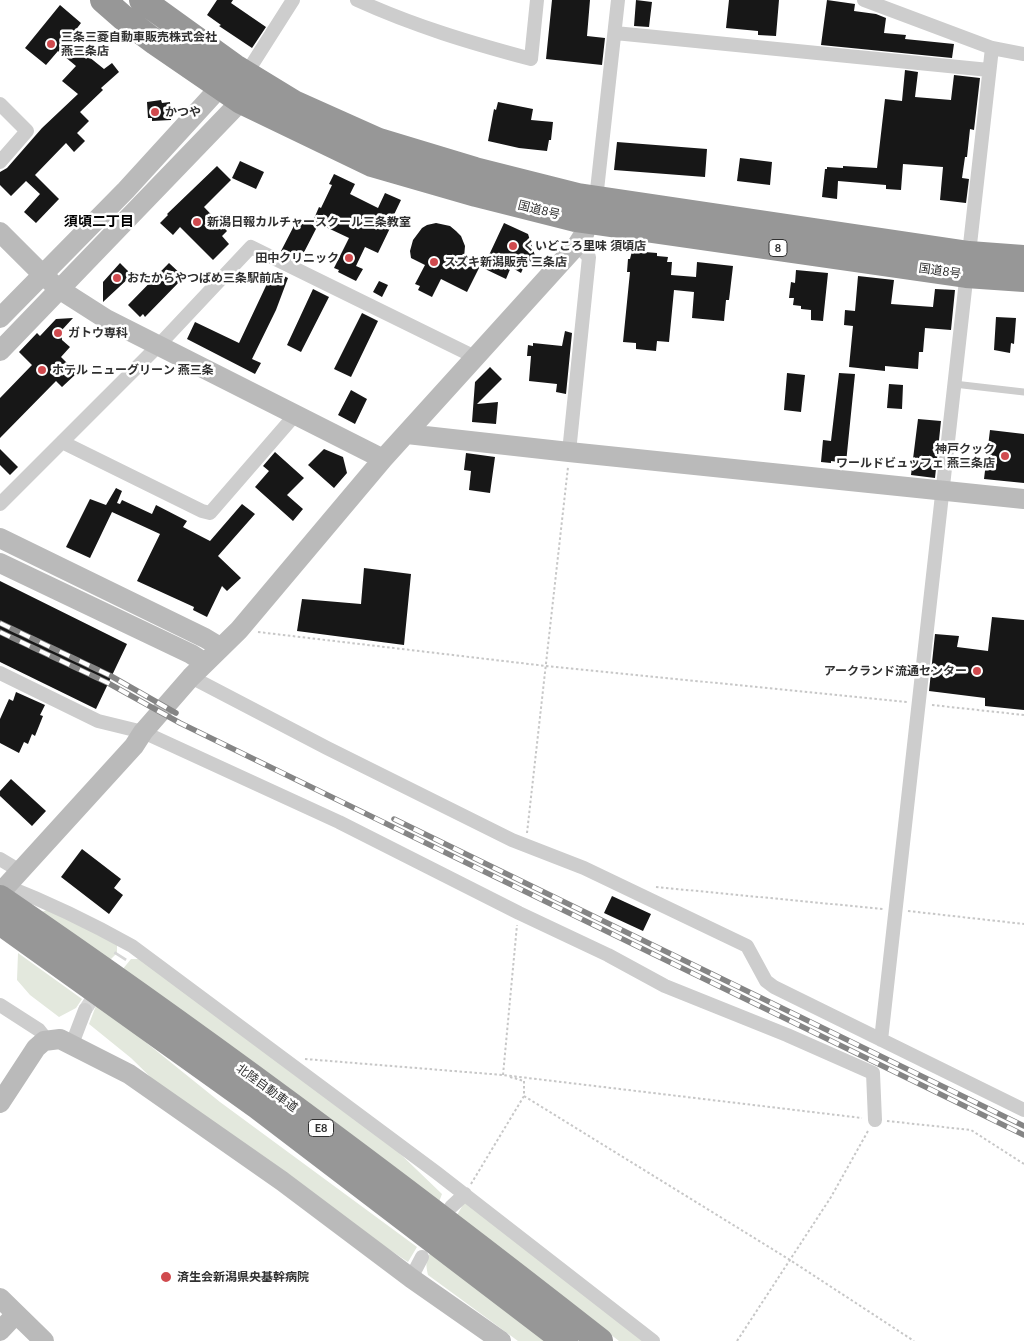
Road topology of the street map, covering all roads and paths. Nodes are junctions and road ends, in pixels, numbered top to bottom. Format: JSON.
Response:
{"nodes":[{"id":1,"x":103,"y":0,"type":"edge"},
{"id":2,"x":142,"y":0,"type":"edge"},
{"id":3,"x":293,"y":0,"type":"edge"},
{"id":4,"x":357,"y":0,"type":"edge"},
{"id":5,"x":537,"y":0,"type":"edge"},
{"id":6,"x":618,"y":0,"type":"edge"},
{"id":7,"x":864,"y":0,"type":"edge"},
{"id":8,"x":615,"y":32,"type":"junction"},
{"id":9,"x":992,"y":48,"type":"junction"},
{"id":10,"x":1024,"y":54,"type":"edge"},
{"id":11,"x":989,"y":70,"type":"junction"},
{"id":12,"x":246,"y":74,"type":"junction"},
{"id":13,"x":230,"y":94,"type":"junction"},
{"id":14,"x":0,"y":104,"type":"edge"},
{"id":15,"x":0,"y":162,"type":"edge"},
{"id":16,"x":592,"y":210,"type":"junction"},
{"id":17,"x":0,"y":232,"type":"edge"},
{"id":18,"x":577,"y":246,"type":"junction"},
{"id":19,"x":1024,"y":258,"type":"edge"},
{"id":20,"x":968,"y":264,"type":"junction"},
{"id":21,"x":42,"y":274,"type":"junction"},
{"id":22,"x":1024,"y":279,"type":"edge"},
{"id":23,"x":59,"y":289,"type":"junction"},
{"id":24,"x":0,"y":318,"type":"edge"},
{"id":25,"x":158,"y":346,"type":"junction"},
{"id":26,"x":0,"y":351,"type":"edge"},
{"id":27,"x":475,"y":357,"type":"junction"},
{"id":28,"x":954,"y":384,"type":"junction"},
{"id":29,"x":1024,"y":392,"type":"edge"},
{"id":30,"x":295,"y":415,"type":"junction"},
{"id":31,"x":407,"y":434,"type":"junction"},
{"id":32,"x":62,"y":442,"type":"junction"},
{"id":33,"x":569,"y":452,"type":"junction"},
{"id":34,"x":383,"y":459,"type":"junction"},
{"id":35,"x":943,"y":490,"type":"junction"},
{"id":36,"x":1024,"y":499,"type":"edge"},
{"id":37,"x":0,"y":504,"type":"edge"},
{"id":38,"x":0,"y":538,"type":"edge"},
{"id":39,"x":0,"y":563,"type":"edge"},
{"id":40,"x":239,"y":630,"type":"junction"},
{"id":41,"x":220,"y":648,"type":"junction"},
{"id":42,"x":546,"y":666,"type":"junction"},
{"id":43,"x":198,"y":670,"type":"junction"},
{"id":44,"x":0,"y":673,"type":"edge"},
{"id":45,"x":918,"y":703,"type":"junction"},
{"id":46,"x":1024,"y":715,"type":"edge"},
{"id":47,"x":143,"y":732,"type":"junction"},
{"id":48,"x":526,"y":846,"type":"junction"},
{"id":49,"x":0,"y":859,"type":"edge"},
{"id":50,"x":20,"y":871,"type":"junction"},
{"id":51,"x":655,"y":887,"type":"dead end"},
{"id":52,"x":2,"y":892,"type":"edge"},
{"id":53,"x":896,"y":910,"type":"junction"},
{"id":54,"x":518,"y":913,"type":"junction"},
{"id":55,"x":0,"y":922,"type":"edge"},
{"id":56,"x":1024,"y":924,"type":"edge"},
{"id":57,"x":29,"y":930,"type":"junction"},
{"id":58,"x":132,"y":946,"type":"junction"},
{"id":59,"x":120,"y":955,"type":"tunnel mouth"},
{"id":60,"x":0,"y":1005,"type":"edge"},
{"id":61,"x":84,"y":1010,"type":"tunnel mouth"},
{"id":62,"x":47,"y":1040,"type":"junction"},
{"id":63,"x":881,"y":1040,"type":"junction"},
{"id":64,"x":72,"y":1044,"type":"junction"},
{"id":65,"x":280,"y":1057,"type":"junction"},
{"id":66,"x":503,"y":1075,"type":"junction"},
{"id":67,"x":524,"y":1096,"type":"junction"},
{"id":68,"x":0,"y":1103,"type":"edge"},
{"id":69,"x":1024,"y":1110,"type":"edge"},
{"id":70,"x":875,"y":1120,"type":"junction"},
{"id":71,"x":1024,"y":1164,"type":"edge"},
{"id":72,"x":466,"y":1194,"type":"junction"},
{"id":73,"x":452,"y":1207,"type":"dead end"},
{"id":74,"x":422,"y":1257,"type":"dead end"},
{"id":75,"x":790,"y":1260,"type":"junction"},
{"id":76,"x":411,"y":1278,"type":"junction"},
{"id":77,"x":0,"y":1298,"type":"edge"},
{"id":78,"x":16,"y":1314,"type":"junction"},
{"id":79,"x":0,"y":1331,"type":"edge"},
{"id":80,"x":44,"y":1341,"type":"edge"},
{"id":81,"x":501,"y":1341,"type":"edge"},
{"id":82,"x":565,"y":1341,"type":"edge"},
{"id":83,"x":600,"y":1341,"type":"edge"},
{"id":84,"x":653,"y":1341,"type":"edge"},
{"id":85,"x":737,"y":1341,"type":"edge"},
{"id":86,"x":914,"y":1341,"type":"edge"}],
"edges":[{"from":1,"to":13,"type":"highway","name":"国道8号","number":"8"},
{"from":2,"to":12,"type":"highway","name":"国道8号","number":"8"},
{"from":3,"to":12,"type":"street"},
{"from":4,"to":5,"type":"street"},
{"from":6,"to":8,"type":"street"},
{"from":7,"to":9,"type":"street"},
{"from":8,"to":11,"type":"street"},
{"from":8,"to":16,"type":"street"},
{"from":9,"to":10,"type":"street"},
{"from":9,"to":11,"type":"street"},
{"from":11,"to":20,"type":"street"},
{"from":12,"to":13,"type":"street"},
{"from":12,"to":16,"type":"highway","name":"国道8号","number":"8"},
{"from":13,"to":16,"type":"highway","name":"国道8号","number":"8"},
{"from":13,"to":21,"type":"street"},
{"from":13,"to":23,"type":"street"},
{"from":14,"to":15,"type":"street"},
{"from":16,"to":18,"type":"street"},
{"from":16,"to":20,"type":"highway","name":"国道8号","number":"8"},
{"from":17,"to":21,"type":"street"},
{"from":18,"to":27,"type":"street"},
{"from":18,"to":33,"type":"street"},
{"from":19,"to":20,"type":"highway","name":"国道8号","number":"8"},
{"from":20,"to":22,"type":"highway","name":"国道8号","number":"8"},
{"from":20,"to":28,"type":"street"},
{"from":21,"to":23,"type":"street"},
{"from":21,"to":24,"type":"street"},
{"from":23,"to":25,"type":"street"},
{"from":23,"to":26,"type":"street"},
{"from":25,"to":27,"type":"street"},
{"from":25,"to":30,"type":"street"},
{"from":25,"to":32,"type":"street"},
{"from":27,"to":31,"type":"street"},
{"from":28,"to":29,"type":"lane"},
{"from":28,"to":35,"type":"street"},
{"from":30,"to":32,"type":"street"},
{"from":30,"to":34,"type":"street"},
{"from":31,"to":33,"type":"street"},
{"from":31,"to":34,"type":"street"},
{"from":32,"to":37,"type":"street"},
{"from":33,"to":35,"type":"street"},
{"from":33,"to":42,"type":"path"},
{"from":34,"to":40,"type":"street"},
{"from":35,"to":36,"type":"street"},
{"from":35,"to":45,"type":"street"},
{"from":38,"to":41,"type":"street"},
{"from":39,"to":43,"type":"street"},
{"from":40,"to":41,"type":"street"},
{"from":40,"to":42,"type":"path"},
{"from":41,"to":43,"type":"street"},
{"from":42,"to":45,"type":"path"},
{"from":42,"to":48,"type":"path"},
{"from":43,"to":47,"type":"street"},
{"from":43,"to":48,"type":"street"},
{"from":44,"to":47,"type":"street"},
{"from":45,"to":46,"type":"path"},
{"from":45,"to":53,"type":"street"},
{"from":47,"to":50,"type":"street"},
{"from":47,"to":54,"type":"street"},
{"from":48,"to":63,"type":"street"},
{"from":49,"to":50,"type":"street"},
{"from":50,"to":52,"type":"street"},
{"from":51,"to":53,"type":"path"},
{"from":52,"to":57,"type":"highway","name":"北陸自動車道","number":"E8"},
{"from":52,"to":58,"type":"street"},
{"from":53,"to":56,"type":"path"},
{"from":53,"to":63,"type":"street"},
{"from":54,"to":66,"type":"path"},
{"from":54,"to":70,"type":"street"},
{"from":55,"to":57,"type":"highway","name":"北陸自動車道","number":"E8"},
{"from":57,"to":82,"type":"highway","name":"北陸自動車道","number":"E8"},
{"from":57,"to":83,"type":"highway","name":"北陸自動車道","number":"E8"},
{"from":58,"to":59,"type":"street"},
{"from":58,"to":65,"type":"street"},
{"from":60,"to":62,"type":"street"},
{"from":61,"to":64,"type":"street"},
{"from":62,"to":64,"type":"street"},
{"from":62,"to":68,"type":"street"},
{"from":63,"to":69,"type":"street"},
{"from":64,"to":76,"type":"street"},
{"from":65,"to":66,"type":"path"},
{"from":65,"to":72,"type":"street"},
{"from":66,"to":67,"type":"path"},
{"from":66,"to":70,"type":"path"},
{"from":67,"to":72,"type":"path"},
{"from":67,"to":75,"type":"path"},
{"from":70,"to":71,"type":"path"},
{"from":70,"to":75,"type":"path"},
{"from":72,"to":73,"type":"street"},
{"from":72,"to":84,"type":"street"},
{"from":74,"to":76,"type":"street"},
{"from":75,"to":85,"type":"path"},
{"from":75,"to":86,"type":"path"},
{"from":76,"to":81,"type":"street"},
{"from":77,"to":78,"type":"street"},
{"from":78,"to":79,"type":"street"},
{"from":78,"to":80,"type":"street"}]}
